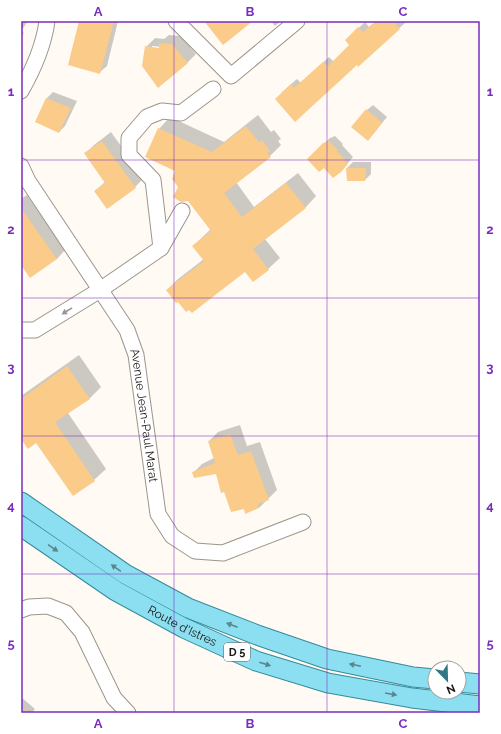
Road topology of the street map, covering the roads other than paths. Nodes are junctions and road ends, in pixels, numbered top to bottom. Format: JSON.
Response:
{"nodes":[{"id":1,"x":47,"y":21,"type":"edge"},
{"id":2,"x":176,"y":21,"type":"edge"},
{"id":3,"x":297,"y":21,"type":"edge"},
{"id":4,"x":213,"y":89,"type":"dead end"},
{"id":5,"x":21,"y":91,"type":"edge"},
{"id":6,"x":21,"y":166,"type":"edge"},
{"id":7,"x":25,"y":180,"type":"edge"},
{"id":8,"x":182,"y":211,"type":"dead end"},
{"id":9,"x":161,"y":248,"type":"junction"},
{"id":10,"x":100,"y":290,"type":"junction"},
{"id":11,"x":28,"y":330,"type":"edge"},
{"id":12,"x":21,"y":342,"type":"edge"},
{"id":13,"x":21,"y":502,"type":"edge"},
{"id":14,"x":303,"y":522,"type":"dead end"},
{"id":15,"x":21,"y":526,"type":"edge"},
{"id":16,"x":21,"y":610,"type":"edge"},
{"id":17,"x":427,"y":678,"type":"edge"},
{"id":18,"x":467,"y":683,"type":"edge"},
{"id":19,"x":480,"y":684,"type":"edge"},
{"id":20,"x":480,"y":706,"type":"edge"},
{"id":21,"x":128,"y":713,"type":"edge"}],
"edges":[{"from":1,"to":5,"type":"street"},
{"from":2,"to":3,"type":"street"},
{"from":4,"to":9,"type":"street"},
{"from":6,"to":7,"type":"street","name":"Avenue Jean-Paul Marat"},
{"from":7,"to":10,"type":"street","name":"Avenue Jean-Paul Marat"},
{"from":8,"to":9,"type":"street"},
{"from":9,"to":10,"type":"street"},
{"from":10,"to":11,"type":"street","one_way":true},
{"from":10,"to":14,"type":"street","name":"Avenue Jean-Paul Marat"},
{"from":11,"to":12,"type":"street"},
{"from":17,"to":13,"type":"main road","name":"Route d'Istres","number":"D 5","one_way":true},
{"from":15,"to":20,"type":"main road","name":"Route d'Istres","number":"D 5","one_way":true},
{"from":16,"to":21,"type":"street"},
{"from":18,"to":19,"type":"main road"}]}
